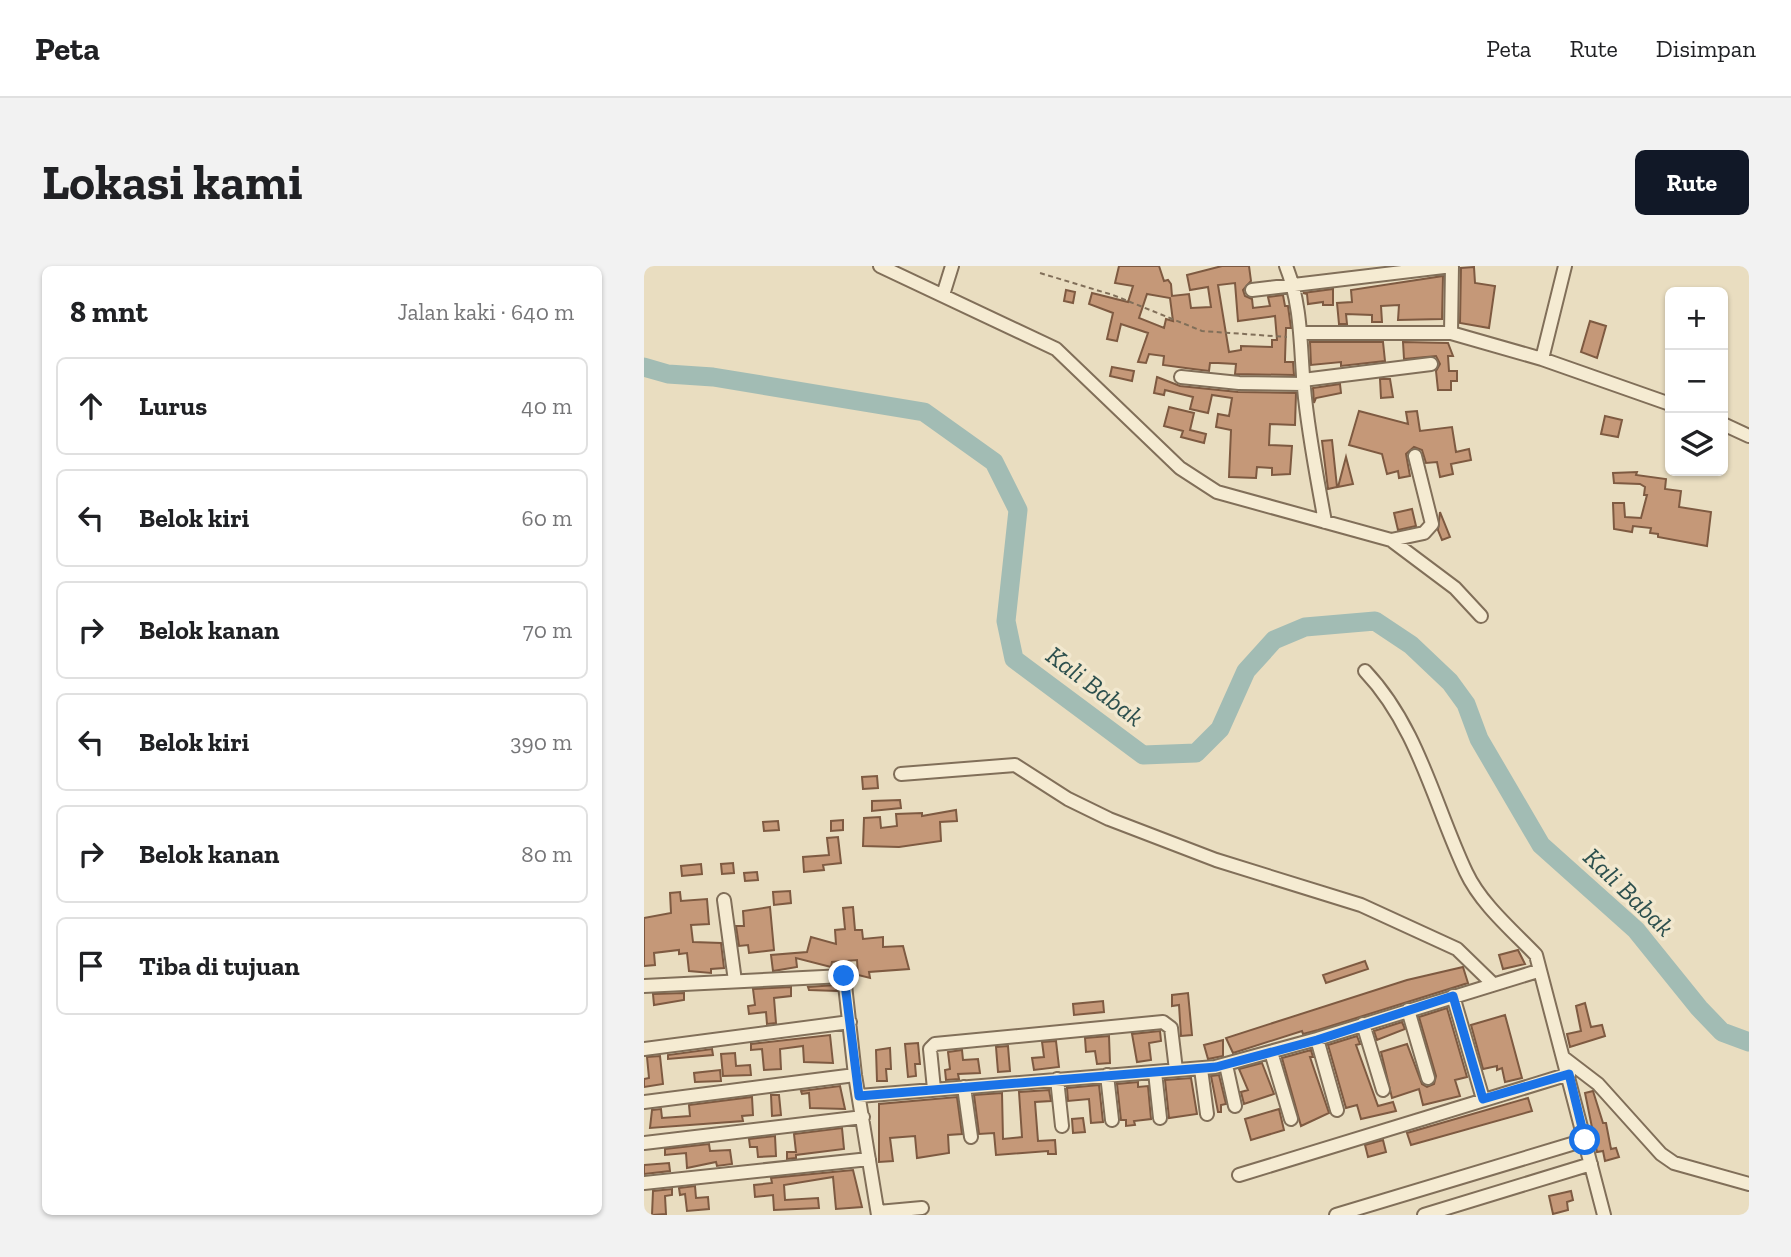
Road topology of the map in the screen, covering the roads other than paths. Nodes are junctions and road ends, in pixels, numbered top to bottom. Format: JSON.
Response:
{"nodes":[{"id":1,"x":880,"y":266,"type":"edge"},
{"id":2,"x":952,"y":266,"type":"edge"},
{"id":3,"x":1286,"y":266,"type":"edge"},
{"id":4,"x":1452,"y":266,"type":"edge"},
{"id":5,"x":1565,"y":266,"type":"edge"},
{"id":6,"x":1293,"y":284,"type":"junction"},
{"id":7,"x":1252,"y":290,"type":"dead end"},
{"id":8,"x":943,"y":295,"type":"junction"},
{"id":9,"x":1451,"y":334,"type":"junction"},
{"id":10,"x":1302,"y":335,"type":"junction"},
{"id":11,"x":1542,"y":359,"type":"junction"},
{"id":12,"x":1431,"y":363,"type":"dead end"},
{"id":13,"x":1181,"y":377,"type":"dead end"},
{"id":14,"x":1303,"y":382,"type":"junction"},
{"id":15,"x":1665,"y":402,"type":"edge"},
{"id":16,"x":1728,"y":426,"type":"edge"},
{"id":17,"x":1749,"y":436,"type":"edge"},
{"id":18,"x":1415,"y":456,"type":"dead end"},
{"id":19,"x":1325,"y":522,"type":"junction"},
{"id":20,"x":1391,"y":540,"type":"junction"},
{"id":21,"x":1482,"y":616,"type":"dead end"},
{"id":22,"x":1365,"y":671,"type":"dead end"},
{"id":23,"x":901,"y":775,"type":"dead end"},
{"id":24,"x":724,"y":901,"type":"dead end"},
{"id":25,"x":1538,"y":971,"type":"junction"},
{"id":26,"x":735,"y":981,"type":"junction"},
{"id":27,"x":1492,"y":983,"type":"junction"},
{"id":28,"x":644,"y":986,"type":"edge"},
{"id":29,"x":1453,"y":996,"type":"junction"},
{"id":30,"x":1408,"y":1010,"type":"junction"},
{"id":31,"x":850,"y":1022,"type":"junction"},
{"id":32,"x":1363,"y":1024,"type":"junction"},
{"id":33,"x":1317,"y":1040,"type":"junction"},
{"id":34,"x":644,"y":1049,"type":"edge"},
{"id":35,"x":1271,"y":1052,"type":"junction"},
{"id":36,"x":1564,"y":1058,"type":"junction"},
{"id":37,"x":1226,"y":1065,"type":"junction"},
{"id":38,"x":1201,"y":1069,"type":"junction"},
{"id":39,"x":1176,"y":1070,"type":"junction"},
{"id":40,"x":1155,"y":1072,"type":"junction"},
{"id":41,"x":1569,"y":1074,"type":"junction"},
{"id":42,"x":855,"y":1075,"type":"junction"},
{"id":43,"x":1107,"y":1075,"type":"junction"},
{"id":44,"x":1428,"y":1078,"type":"dead end"},
{"id":45,"x":1058,"y":1079,"type":"junction"},
{"id":46,"x":964,"y":1087,"type":"junction"},
{"id":47,"x":934,"y":1089,"type":"junction"},
{"id":48,"x":1383,"y":1090,"type":"dead end"},
{"id":49,"x":859,"y":1096,"type":"junction"},
{"id":50,"x":1483,"y":1099,"type":"junction"},
{"id":51,"x":644,"y":1102,"type":"edge"},
{"id":52,"x":1235,"y":1106,"type":"dead end"},
{"id":53,"x":1337,"y":1110,"type":"dead end"},
{"id":54,"x":1207,"y":1114,"type":"dead end"},
{"id":55,"x":863,"y":1117,"type":"junction"},
{"id":56,"x":1160,"y":1118,"type":"dead end"},
{"id":57,"x":1112,"y":1119,"type":"dead end"},
{"id":58,"x":1291,"y":1119,"type":"dead end"},
{"id":59,"x":1062,"y":1126,"type":"dead end"},
{"id":60,"x":971,"y":1137,"type":"dead end"},
{"id":61,"x":1585,"y":1140,"type":"junction"},
{"id":62,"x":644,"y":1143,"type":"edge"},
{"id":63,"x":869,"y":1159,"type":"junction"},
{"id":64,"x":1591,"y":1164,"type":"junction"},
{"id":65,"x":1239,"y":1175,"type":"dead end"},
{"id":66,"x":644,"y":1183,"type":"edge"},
{"id":67,"x":1749,"y":1184,"type":"edge"},
{"id":68,"x":922,"y":1208,"type":"dead end"},
{"id":69,"x":878,"y":1213,"type":"edge"},
{"id":70,"x":1336,"y":1215,"type":"edge"},
{"id":71,"x":1424,"y":1215,"type":"edge"},
{"id":72,"x":1604,"y":1215,"type":"edge"}],
"edges":[{"from":1,"to":8,"type":"street"},
{"from":2,"to":8,"type":"street"},
{"from":3,"to":6,"type":"street"},
{"from":4,"to":6,"type":"street"},
{"from":4,"to":9,"type":"street"},
{"from":5,"to":11,"type":"street"},
{"from":6,"to":7,"type":"street"},
{"from":6,"to":10,"type":"street"},
{"from":8,"to":19,"type":"street"},
{"from":9,"to":10,"type":"street"},
{"from":9,"to":11,"type":"street"},
{"from":10,"to":14,"type":"street"},
{"from":11,"to":15,"type":"street"},
{"from":12,"to":14,"type":"street"},
{"from":13,"to":14,"type":"street"},
{"from":14,"to":19,"type":"street"},
{"from":16,"to":17,"type":"street"},
{"from":18,"to":20,"type":"street"},
{"from":19,"to":20,"type":"street"},
{"from":20,"to":21,"type":"street"},
{"from":22,"to":25,"type":"street"},
{"from":23,"to":27,"type":"street"},
{"from":24,"to":26,"type":"street"},
{"from":25,"to":27,"type":"street"},
{"from":25,"to":36,"type":"street"},
{"from":26,"to":28,"type":"street"},
{"from":26,"to":31,"type":"street"},
{"from":27,"to":29,"type":"street"},
{"from":29,"to":30,"type":"street"},
{"from":29,"to":50,"type":"street"},
{"from":30,"to":32,"type":"street"},
{"from":30,"to":44,"type":"street"},
{"from":31,"to":34,"type":"street"},
{"from":31,"to":42,"type":"street"},
{"from":32,"to":33,"type":"street"},
{"from":32,"to":48,"type":"street"},
{"from":33,"to":35,"type":"street"},
{"from":33,"to":53,"type":"street"},
{"from":35,"to":37,"type":"street"},
{"from":35,"to":58,"type":"street"},
{"from":36,"to":41,"type":"street"},
{"from":36,"to":67,"type":"street"},
{"from":37,"to":38,"type":"street"},
{"from":37,"to":52,"type":"street"},
{"from":38,"to":39,"type":"street"},
{"from":38,"to":54,"type":"street"},
{"from":39,"to":40,"type":"street"},
{"from":39,"to":47,"type":"street"},
{"from":40,"to":43,"type":"street"},
{"from":40,"to":56,"type":"street"},
{"from":41,"to":50,"type":"street"},
{"from":41,"to":61,"type":"street"},
{"from":42,"to":49,"type":"street"},
{"from":42,"to":51,"type":"street"},
{"from":43,"to":45,"type":"street"},
{"from":43,"to":57,"type":"street"},
{"from":45,"to":46,"type":"street"},
{"from":45,"to":59,"type":"street"},
{"from":46,"to":47,"type":"street"},
{"from":46,"to":60,"type":"street"},
{"from":47,"to":49,"type":"street"},
{"from":49,"to":55,"type":"street"},
{"from":50,"to":65,"type":"street"},
{"from":55,"to":62,"type":"street"},
{"from":55,"to":63,"type":"street"},
{"from":61,"to":64,"type":"street"},
{"from":61,"to":70,"type":"street"},
{"from":63,"to":66,"type":"street"},
{"from":63,"to":69,"type":"street"},
{"from":64,"to":71,"type":"street"},
{"from":64,"to":72,"type":"street"},
{"from":68,"to":69,"type":"street"}]}
